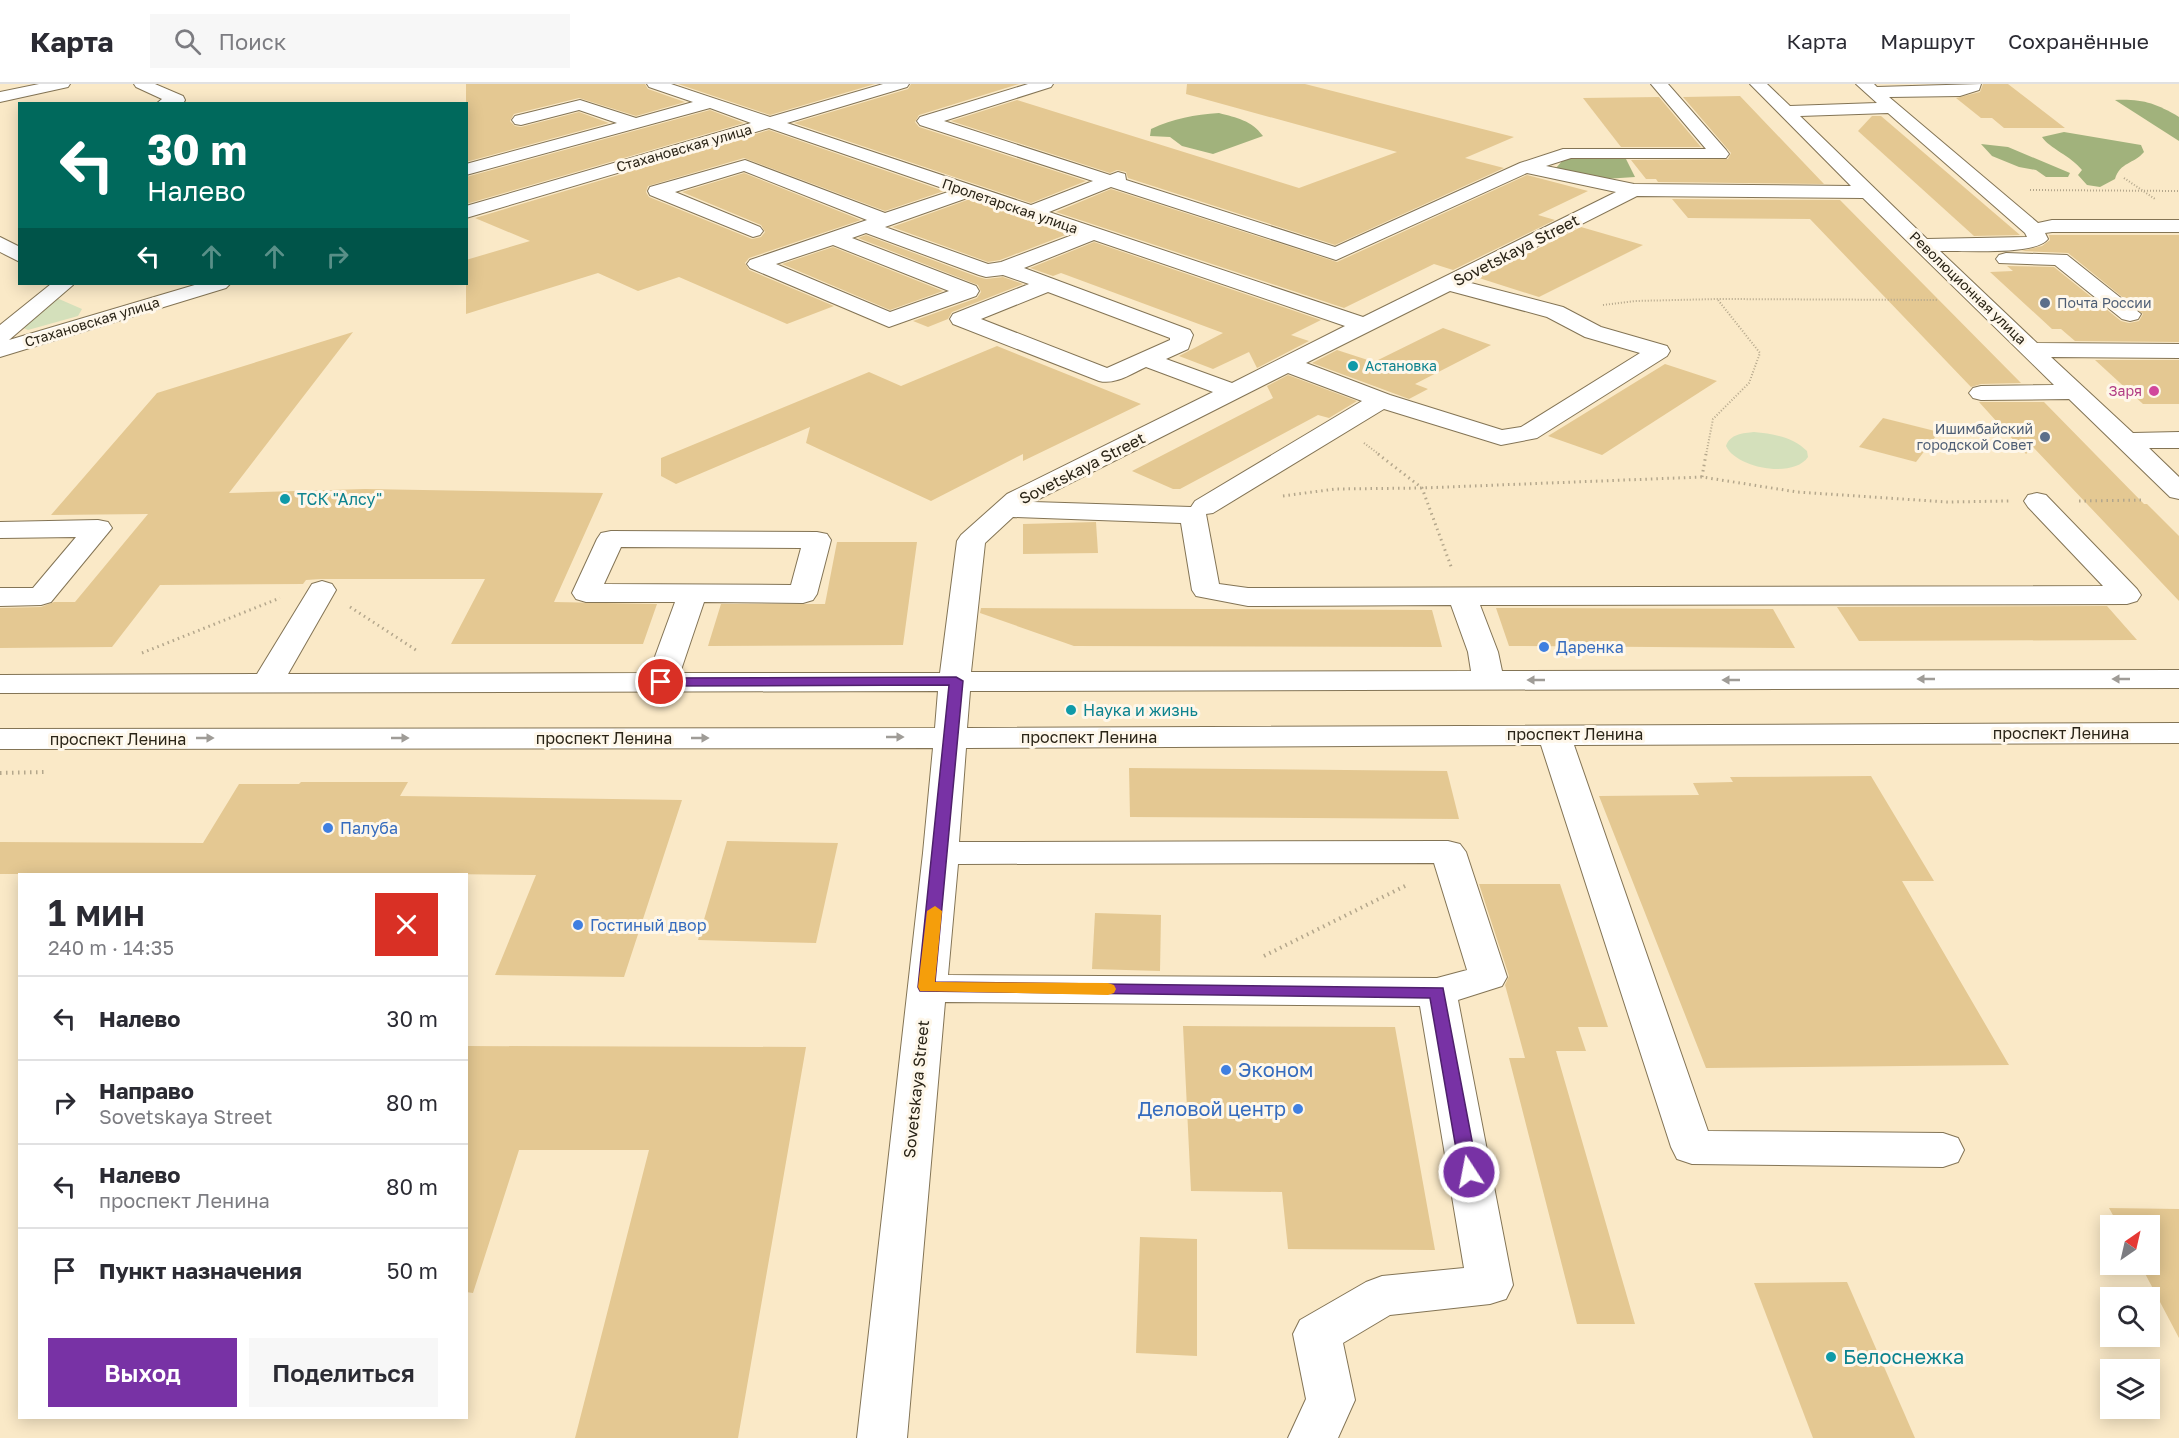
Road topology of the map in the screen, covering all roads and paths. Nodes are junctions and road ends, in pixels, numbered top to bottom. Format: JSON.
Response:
{"nodes":[{"id":1,"x":62,"y":84,"type":"edge"},
{"id":2,"x":142,"y":84,"type":"edge"},
{"id":3,"x":655,"y":84,"type":"edge"},
{"id":4,"x":901,"y":84,"type":"edge"},
{"id":5,"x":1045,"y":84,"type":"edge"},
{"id":6,"x":1659,"y":84,"type":"edge"},
{"id":7,"x":1758,"y":84,"type":"edge"},
{"id":8,"x":1973,"y":84,"type":"edge"},
{"id":9,"x":1869,"y":88,"type":"edge"},
{"id":10,"x":0,"y":97,"type":"edge"},
{"id":11,"x":170,"y":102,"type":"edge"},
{"id":12,"x":710,"y":104,"type":"junction"},
{"id":13,"x":1893,"y":108,"type":"junction"},
{"id":14,"x":1787,"y":111,"type":"junction"},
{"id":15,"x":521,"y":120,"type":"dead end"},
{"id":16,"x":636,"y":123,"type":"junction"},
{"id":17,"x":766,"y":123,"type":"junction"},
{"id":18,"x":642,"y":160,"type":"junction"},
{"id":19,"x":1526,"y":167,"type":"junction"},
{"id":20,"x":468,"y":169,"type":"edge"},
{"id":21,"x":1137,"y":171,"type":"dead end"},
{"id":22,"x":2124,"y":178,"type":"dead end"},
{"id":23,"x":694,"y":180,"type":"junction"},
{"id":24,"x":1111,"y":181,"type":"junction"},
{"id":25,"x":1634,"y":190,"type":"junction"},
{"id":26,"x":1987,"y":190,"type":"junction"},
{"id":27,"x":2142,"y":190,"type":"junction"},
{"id":28,"x":2179,"y":191,"type":"edge"},
{"id":29,"x":967,"y":192,"type":"junction"},
{"id":30,"x":1870,"y":192,"type":"junction"},
{"id":31,"x":2161,"y":203,"type":"dead end"},
{"id":32,"x":476,"y":209,"type":"edge"},
{"id":33,"x":1029,"y":213,"type":"junction"},
{"id":34,"x":875,"y":223,"type":"junction"},
{"id":35,"x":2179,"y":226,"type":"edge"},
{"id":36,"x":2034,"y":230,"type":"junction"},
{"id":37,"x":753,"y":231,"type":"dead end"},
{"id":38,"x":3,"y":234,"type":"edge"},
{"id":39,"x":1092,"y":234,"type":"junction"},
{"id":40,"x":834,"y":238,"type":"junction"},
{"id":41,"x":1931,"y":252,"type":"junction"},
{"id":42,"x":18,"y":254,"type":"edge"},
{"id":43,"x":18,"y":258,"type":"edge"},
{"id":44,"x":0,"y":262,"type":"edge"},
{"id":45,"x":1005,"y":268,"type":"junction"},
{"id":46,"x":1048,"y":284,"type":"junction"},
{"id":47,"x":1449,"y":284,"type":"junction"},
{"id":48,"x":208,"y":285,"type":"edge"},
{"id":49,"x":79,"y":297,"type":"edge"},
{"id":50,"x":1718,"y":299,"type":"junction"},
{"id":51,"x":1978,"y":300,"type":"junction"},
{"id":52,"x":1555,"y":312,"type":"junction"},
{"id":53,"x":2130,"y":314,"type":"dead end"},
{"id":54,"x":1366,"y":326,"type":"junction"},
{"id":55,"x":0,"y":336,"type":"edge"},
{"id":56,"x":0,"y":350,"type":"edge"},
{"id":57,"x":2031,"y":350,"type":"junction"},
{"id":58,"x":2179,"y":351,"type":"edge"},
{"id":59,"x":1145,"y":359,"type":"junction"},
{"id":60,"x":1287,"y":364,"type":"junction"},
{"id":61,"x":1235,"y":392,"type":"junction"},
{"id":62,"x":2074,"y":392,"type":"junction"},
{"id":63,"x":1981,"y":393,"type":"dead end"},
{"id":64,"x":1381,"y":400,"type":"junction"},
{"id":65,"x":2128,"y":441,"type":"junction"},
{"id":66,"x":2179,"y":441,"type":"edge"},
{"id":67,"x":1702,"y":477,"type":"junction"},
{"id":68,"x":1422,"y":488,"type":"junction"},
{"id":69,"x":2179,"y":491,"type":"edge"},
{"id":70,"x":1280,"y":496,"type":"dead end"},
{"id":71,"x":2155,"y":500,"type":"dead end"},
{"id":72,"x":2037,"y":501,"type":"junction"},
{"id":73,"x":1204,"y":507,"type":"dead end"},
{"id":74,"x":1005,"y":509,"type":"junction"},
{"id":75,"x":0,"y":530,"type":"edge"},
{"id":76,"x":322,"y":590,"type":"dead end"},
{"id":77,"x":693,"y":593,"type":"junction"},
{"id":78,"x":0,"y":597,"type":"edge"},
{"id":79,"x":1463,"y":598,"type":"junction"},
{"id":80,"x":2179,"y":679,"type":"edge"},
{"id":81,"x":1488,"y":680,"type":"junction"},
{"id":82,"x":956,"y":681,"type":"junction"},
{"id":83,"x":661,"y":682,"type":"junction"},
{"id":84,"x":267,"y":683,"type":"junction"},
{"id":85,"x":0,"y":684,"type":"edge"},
{"id":86,"x":2179,"y":733,"type":"edge"},
{"id":87,"x":1554,"y":734,"type":"junction"},
{"id":88,"x":950,"y":738,"type":"junction"},
{"id":89,"x":0,"y":740,"type":"edge"},
{"id":90,"x":941,"y":853,"type":"junction"},
{"id":91,"x":1451,"y":863,"type":"junction"},
{"id":92,"x":1260,"y":958,"type":"dead end"},
{"id":93,"x":926,"y":987,"type":"junction"},
{"id":94,"x":1437,"y":992,"type":"junction"},
{"id":95,"x":1943,"y":1150,"type":"dead end"},
{"id":96,"x":882,"y":1438,"type":"edge"},
{"id":97,"x":1313,"y":1438,"type":"edge"}],
"edges":[{"from":1,"to":10,"type":"street"},
{"from":2,"to":11,"type":"street"},
{"from":3,"to":12,"type":"street","name":"Пролетарская улица"},
{"from":4,"to":17,"type":"street","name":"Стахановская улица"},
{"from":5,"to":24,"type":"street"},
{"from":6,"to":19,"type":"street"},
{"from":7,"to":14,"type":"street","name":"Революционная улица"},
{"from":8,"to":9,"type":"street"},
{"from":9,"to":13,"type":"street"},
{"from":12,"to":16,"type":"street"},
{"from":12,"to":17,"type":"street","name":"Пролетарская улица"},
{"from":13,"to":14,"type":"street"},
{"from":13,"to":26,"type":"street"},
{"from":14,"to":30,"type":"street","name":"Революционная улица"},
{"from":15,"to":16,"type":"street"},
{"from":16,"to":20,"type":"street"},
{"from":17,"to":18,"type":"street","name":"Стахановская улица"},
{"from":17,"to":29,"type":"street","name":"Пролетарская улица"},
{"from":18,"to":23,"type":"street"},
{"from":18,"to":32,"type":"street","name":"Стахановская улица"},
{"from":19,"to":24,"type":"street"},
{"from":19,"to":25,"type":"street"},
{"from":21,"to":24,"type":"street"},
{"from":22,"to":27,"type":"path"},
{"from":23,"to":34,"type":"street"},
{"from":23,"to":37,"type":"street"},
{"from":24,"to":33,"type":"street"},
{"from":25,"to":30,"type":"street","name":"Sovetskaya Street"},
{"from":25,"to":47,"type":"street","name":"Sovetskaya Street"},
{"from":26,"to":27,"type":"path"},
{"from":26,"to":36,"type":"street"},
{"from":27,"to":28,"type":"path"},
{"from":27,"to":31,"type":"path"},
{"from":29,"to":33,"type":"street","name":"Пролетарская улица"},
{"from":29,"to":34,"type":"street"},
{"from":30,"to":41,"type":"street","name":"Революционная улица"},
{"from":33,"to":39,"type":"street","name":"Пролетарская улица"},
{"from":34,"to":40,"type":"street"},
{"from":34,"to":45,"type":"street"},
{"from":35,"to":36,"type":"street"},
{"from":36,"to":41,"type":"street"},
{"from":38,"to":42,"type":"street"},
{"from":39,"to":45,"type":"street"},
{"from":39,"to":54,"type":"street","name":"Пролетарская улица"},
{"from":40,"to":40,"type":"street"},
{"from":41,"to":51,"type":"street","name":"Революционная улица"},
{"from":41,"to":53,"type":"street"},
{"from":43,"to":44,"type":"street"},
{"from":45,"to":46,"type":"street"},
{"from":46,"to":59,"type":"street"},
{"from":46,"to":59,"type":"street"},
{"from":47,"to":52,"type":"street"},
{"from":47,"to":54,"type":"street","name":"Sovetskaya Street"},
{"from":48,"to":49,"type":"street","name":"Стахановская улица"},
{"from":49,"to":55,"type":"street"},
{"from":49,"to":56,"type":"street","name":"Стахановская улица"},
{"from":50,"to":51,"type":"path"},
{"from":50,"to":52,"type":"path"},
{"from":50,"to":67,"type":"path"},
{"from":51,"to":57,"type":"street","name":"Революционная улица"},
{"from":52,"to":64,"type":"street"},
{"from":54,"to":60,"type":"street","name":"Sovetskaya Street"},
{"from":57,"to":58,"type":"street"},
{"from":57,"to":62,"type":"street","name":"Революционная улица"},
{"from":59,"to":61,"type":"street"},
{"from":60,"to":61,"type":"street","name":"Sovetskaya Street"},
{"from":60,"to":64,"type":"street"},
{"from":61,"to":74,"type":"street","name":"Sovetskaya Street"},
{"from":62,"to":63,"type":"street"},
{"from":62,"to":65,"type":"street","name":"Революционная улица"},
{"from":64,"to":68,"type":"path"},
{"from":64,"to":73,"type":"street"},
{"from":65,"to":66,"type":"street"},
{"from":65,"to":69,"type":"street","name":"Революционная улица"},
{"from":67,"to":68,"type":"path"},
{"from":67,"to":72,"type":"path"},
{"from":68,"to":70,"type":"path"},
{"from":68,"to":79,"type":"path"},
{"from":71,"to":72,"type":"path"},
{"from":72,"to":79,"type":"street"},
{"from":74,"to":79,"type":"street"},
{"from":74,"to":82,"type":"street","name":"Sovetskaya Street"},
{"from":75,"to":78,"type":"street"},
{"from":76,"to":84,"type":"street"},
{"from":77,"to":77,"type":"street"},
{"from":77,"to":83,"type":"street"},
{"from":79,"to":81,"type":"street"},
{"from":80,"to":81,"type":"street","one_way":true},
{"from":81,"to":82,"type":"street"},
{"from":82,"to":83,"type":"street"},
{"from":82,"to":88,"type":"street","name":"Sovetskaya Street"},
{"from":83,"to":84,"type":"street"},
{"from":84,"to":85,"type":"street"},
{"from":86,"to":87,"type":"street","name":"проспект Ленина"},
{"from":87,"to":88,"type":"street","name":"проспект Ленина"},
{"from":87,"to":95,"type":"street"},
{"from":89,"to":88,"type":"street","name":"проспект Ленина","one_way":true},
{"from":88,"to":90,"type":"street","name":"Sovetskaya Street"},
{"from":90,"to":91,"type":"street"},
{"from":90,"to":93,"type":"street","name":"Sovetskaya Street"},
{"from":91,"to":92,"type":"path"},
{"from":91,"to":94,"type":"street"},
{"from":93,"to":94,"type":"street"},
{"from":93,"to":96,"type":"street","name":"Sovetskaya Street"},
{"from":94,"to":97,"type":"street"}]}
